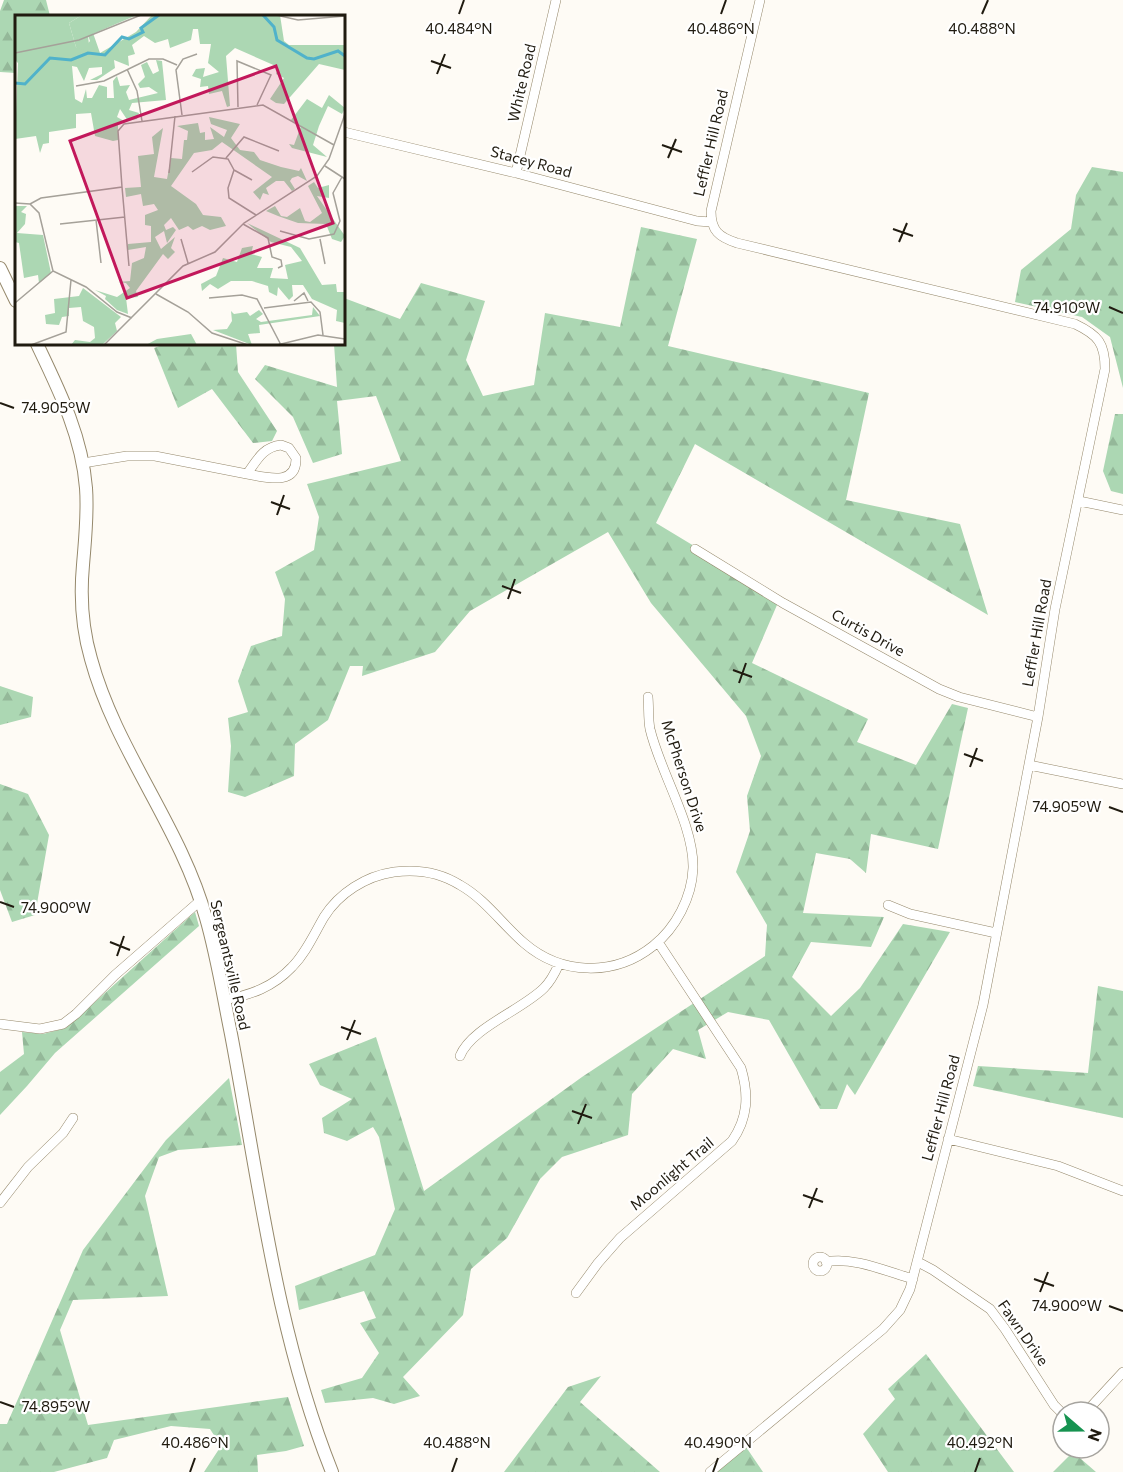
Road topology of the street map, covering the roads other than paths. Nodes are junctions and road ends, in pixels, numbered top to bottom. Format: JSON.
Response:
{"nodes":[{"id":1,"x":556,"y":0,"type":"edge"},
{"id":2,"x":760,"y":0,"type":"edge"},
{"id":3,"x":345,"y":132,"type":"edge"},
{"id":4,"x":516,"y":173,"type":"junction"},
{"id":5,"x":711,"y":222,"type":"junction"},
{"id":6,"x":0,"y":268,"type":"edge"},
{"id":7,"x":15,"y":300,"type":"edge"},
{"id":8,"x":37,"y":345,"type":"edge"},
{"id":9,"x":83,"y":463,"type":"junction"},
{"id":10,"x":247,"y":474,"type":"junction"},
{"id":11,"x":1078,"y":501,"type":"junction"},
{"id":12,"x":1123,"y":510,"type":"edge"},
{"id":13,"x":695,"y":549,"type":"dead end"},
{"id":14,"x":648,"y":697,"type":"dead end"},
{"id":15,"x":1038,"y":717,"type":"junction"},
{"id":16,"x":1029,"y":765,"type":"junction"},
{"id":17,"x":1123,"y":784,"type":"edge"},
{"id":18,"x":201,"y":900,"type":"junction"},
{"id":19,"x":888,"y":904,"type":"dead end"},
{"id":20,"x":996,"y":933,"type":"junction"},
{"id":21,"x":658,"y":942,"type":"junction"},
{"id":22,"x":559,"y":964,"type":"junction"},
{"id":23,"x":224,"y":1000,"type":"junction"},
{"id":24,"x":0,"y":1024,"type":"edge"},
{"id":25,"x":460,"y":1056,"type":"dead end"},
{"id":26,"x":74,"y":1118,"type":"dead end"},
{"id":27,"x":948,"y":1139,"type":"junction"},
{"id":28,"x":1123,"y":1191,"type":"edge"},
{"id":29,"x":0,"y":1203,"type":"edge"},
{"id":30,"x":826,"y":1262,"type":"dead end"},
{"id":31,"x":918,"y":1262,"type":"junction"},
{"id":32,"x":913,"y":1279,"type":"junction"},
{"id":33,"x":576,"y":1293,"type":"dead end"},
{"id":34,"x":1123,"y":1372,"type":"edge"},
{"id":35,"x":1051,"y":1400,"type":"edge"},
{"id":36,"x":1097,"y":1400,"type":"edge"},
{"id":37,"x":332,"y":1472,"type":"edge"},
{"id":38,"x":710,"y":1472,"type":"edge"}],
"edges":[{"from":1,"to":4,"type":"street","name":"White Road"},
{"from":2,"to":5,"type":"street","name":"Leffler Hill Road"},
{"from":3,"to":4,"type":"street","name":"Stacey Road"},
{"from":4,"to":5,"type":"street","name":"Stacey Road"},
{"from":5,"to":11,"type":"street","name":"Leffler Hill Road"},
{"from":6,"to":7,"type":"main road"},
{"from":8,"to":9,"type":"main road","name":"Sergeantsville Road"},
{"from":9,"to":10,"type":"street"},
{"from":9,"to":18,"type":"main road","name":"Sergeantsville Road"},
{"from":10,"to":10,"type":"street"},
{"from":11,"to":12,"type":"street"},
{"from":11,"to":15,"type":"street","name":"Leffler Hill Road"},
{"from":13,"to":15,"type":"street","name":"Curtis Drive"},
{"from":14,"to":21,"type":"street","name":"McPherson Drive"},
{"from":15,"to":16,"type":"street","name":"Leffler Hill Road"},
{"from":16,"to":17,"type":"street"},
{"from":16,"to":20,"type":"street","name":"Leffler Hill Road"},
{"from":18,"to":23,"type":"main road","name":"Sergeantsville Road"},
{"from":18,"to":24,"type":"street"},
{"from":19,"to":20,"type":"street"},
{"from":20,"to":27,"type":"street","name":"Leffler Hill Road"},
{"from":21,"to":22,"type":"street","name":"McPherson Drive"},
{"from":21,"to":33,"type":"street","name":"Moonlight Trail"},
{"from":22,"to":23,"type":"street","name":"McPherson Drive"},
{"from":22,"to":25,"type":"street"},
{"from":23,"to":37,"type":"main road","name":"Sergeantsville Road"},
{"from":26,"to":29,"type":"street"},
{"from":27,"to":28,"type":"street"},
{"from":27,"to":31,"type":"street","name":"Leffler Hill Road"},
{"from":30,"to":32,"type":"street"},
{"from":31,"to":32,"type":"street","name":"Leffler Hill Road"},
{"from":31,"to":35,"type":"street","name":"Fawn Drive"},
{"from":32,"to":38,"type":"street","name":"Leffler Hill Road"},
{"from":34,"to":36,"type":"street"}]}
